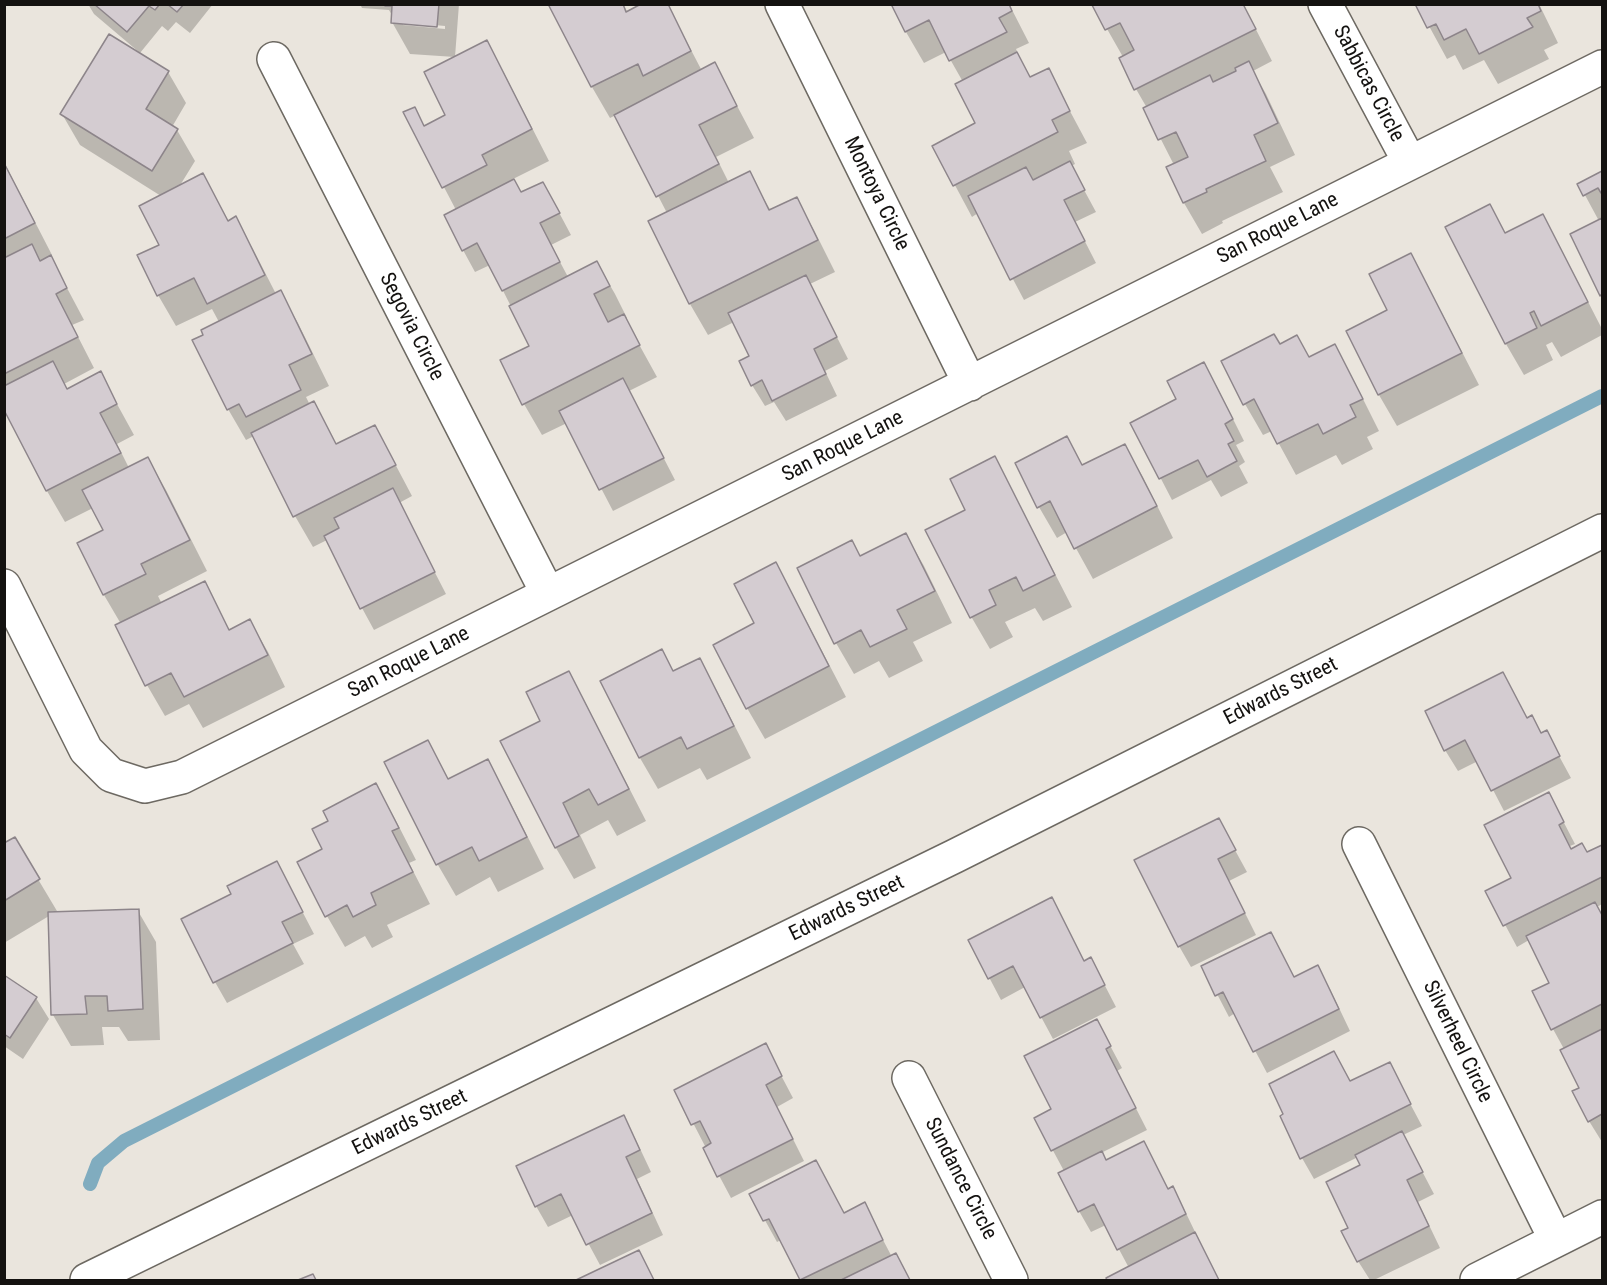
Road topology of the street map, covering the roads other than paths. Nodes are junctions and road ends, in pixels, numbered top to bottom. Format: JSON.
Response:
{"nodes":[{"id":1,"x":782,"y":4,"type":"edge"},
{"id":2,"x":1325,"y":4,"type":"edge"},
{"id":3,"x":274,"y":59,"type":"dead end"},
{"id":4,"x":1602,"y":67,"type":"edge"},
{"id":5,"x":1410,"y":163,"type":"junction"},
{"id":6,"x":969,"y":384,"type":"junction"},
{"id":7,"x":1602,"y":531,"type":"edge"},
{"id":8,"x":4,"y":586,"type":"edge"},
{"id":9,"x":548,"y":594,"type":"junction"},
{"id":10,"x":1359,"y":844,"type":"dead end"},
{"id":11,"x":909,"y":1078,"type":"dead end"},
{"id":12,"x":1602,"y":1217,"type":"edge"},
{"id":13,"x":1556,"y":1240,"type":"junction"},
{"id":14,"x":87,"y":1281,"type":"edge"},
{"id":15,"x":1011,"y":1281,"type":"edge"},
{"id":16,"x":1477,"y":1281,"type":"edge"}],
"edges":[{"from":1,"to":6,"type":"street","name":"Montoya Circle"},
{"from":2,"to":5,"type":"street","name":"Sabbicas Circle"},
{"from":3,"to":9,"type":"street","name":"Segovia Circle"},
{"from":4,"to":5,"type":"street","name":"San Roque Lane"},
{"from":5,"to":6,"type":"street","name":"San Roque Lane"},
{"from":6,"to":9,"type":"street","name":"San Roque Lane"},
{"from":7,"to":14,"type":"street","name":"Edwards Street"},
{"from":8,"to":9,"type":"street","name":"San Roque Lane"},
{"from":10,"to":13,"type":"street","name":"Silverheel Circle"},
{"from":11,"to":15,"type":"street","name":"Sundance Circle"},
{"from":12,"to":13,"type":"street"},
{"from":13,"to":16,"type":"street"}]}
